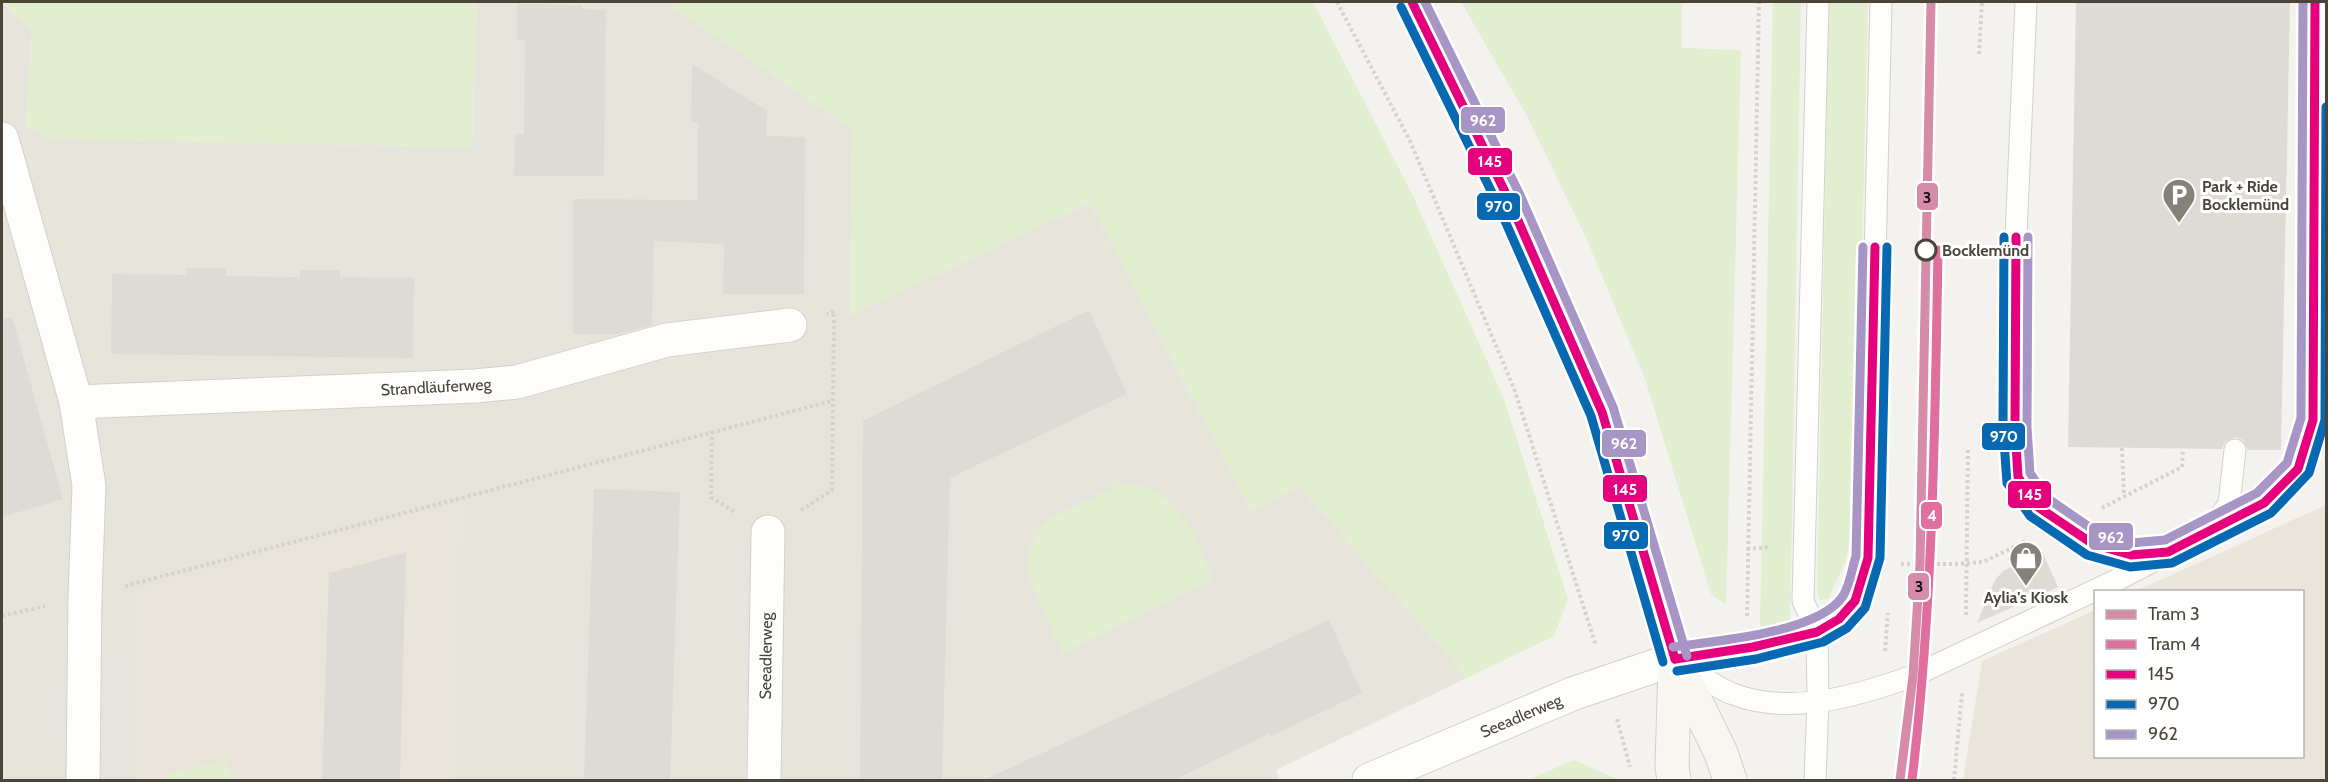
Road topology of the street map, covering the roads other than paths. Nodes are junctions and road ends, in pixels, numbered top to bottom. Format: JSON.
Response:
{"nodes":[{"id":1,"x":1818,"y":2,"type":"edge"},
{"id":2,"x":1881,"y":2,"type":"edge"},
{"id":3,"x":2026,"y":2,"type":"edge"},
{"id":4,"x":2315,"y":2,"type":"edge"},
{"id":5,"x":1416,"y":4,"type":"edge"},
{"id":6,"x":2,"y":139,"type":"edge"},
{"id":7,"x":790,"y":326,"type":"dead end"},
{"id":8,"x":76,"y":402,"type":"junction"},
{"id":9,"x":2235,"y":450,"type":"dead end"},
{"id":10,"x":2210,"y":530,"type":"junction"},
{"id":11,"x":768,"y":532,"type":"road end"},
{"id":12,"x":2168,"y":552,"type":"junction"},
{"id":13,"x":2096,"y":590,"type":"edge"},
{"id":14,"x":2094,"y":591,"type":"edge"},
{"id":15,"x":1817,"y":632,"type":"junction"},
{"id":16,"x":1675,"y":659,"type":"junction"},
{"id":17,"x":1818,"y":701,"type":"junction"},
{"id":18,"x":84,"y":780,"type":"edge"},
{"id":19,"x":764,"y":780,"type":"edge"},
{"id":20,"x":1369,"y":780,"type":"edge"},
{"id":21,"x":1674,"y":780,"type":"edge"},
{"id":22,"x":1730,"y":780,"type":"edge"},
{"id":23,"x":1815,"y":780,"type":"edge"}],
"edges":[{"from":1,"to":15,"type":"lane"},
{"from":2,"to":15,"type":"lane"},
{"from":3,"to":12,"type":"lane"},
{"from":4,"to":10,"type":"lane"},
{"from":5,"to":16,"type":"main road"},
{"from":6,"to":8,"type":"street"},
{"from":7,"to":8,"type":"street","name":"Strandläuferweg"},
{"from":8,"to":18,"type":"street"},
{"from":9,"to":10,"type":"lane"},
{"from":10,"to":12,"type":"lane"},
{"from":11,"to":19,"type":"street","name":"Seeadlerweg"},
{"from":12,"to":13,"type":"lane"},
{"from":14,"to":17,"type":"lane"},
{"from":15,"to":16,"type":"lane"},
{"from":15,"to":17,"type":"lane"},
{"from":16,"to":17,"type":"lane"},
{"from":16,"to":20,"type":"street","name":"Seeadlerweg"},
{"from":16,"to":21,"type":"main road"},
{"from":16,"to":22,"type":"main road"},
{"from":17,"to":23,"type":"lane"}]}
